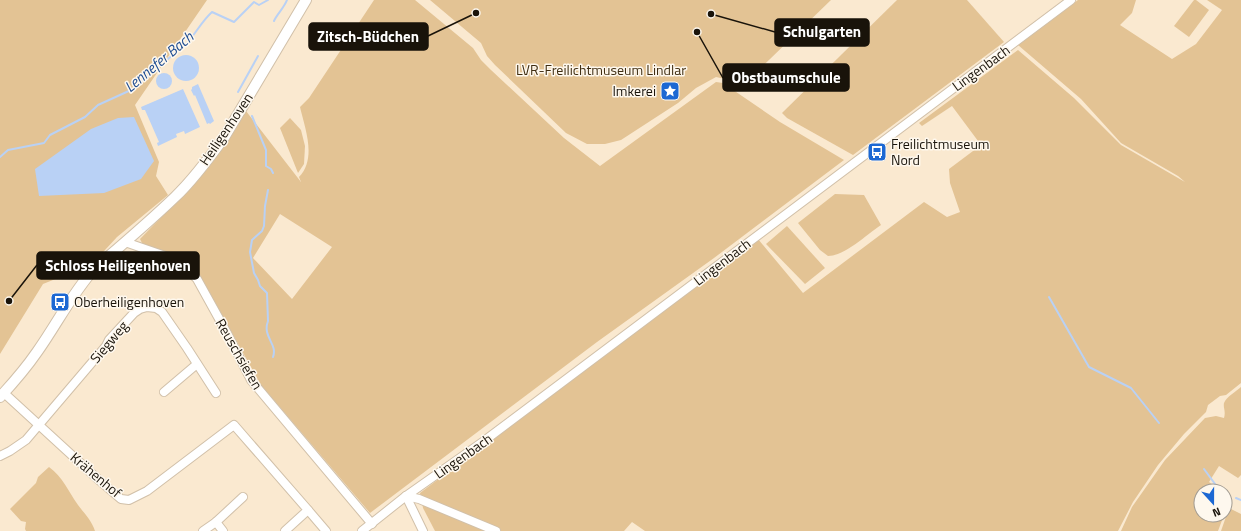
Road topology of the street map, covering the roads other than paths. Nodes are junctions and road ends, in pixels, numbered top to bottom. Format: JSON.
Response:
{"nodes":[{"id":1,"x":306,"y":0,"type":"edge"},
{"id":2,"x":1072,"y":0,"type":"edge"},
{"id":3,"x":125,"y":242,"type":"junction"},
{"id":4,"x":197,"y":364,"type":"junction"},
{"id":5,"x":164,"y":392,"type":"dead end"},
{"id":6,"x":216,"y":393,"type":"dead end"},
{"id":7,"x":2,"y":395,"type":"edge"},
{"id":8,"x":40,"y":424,"type":"junction"},
{"id":9,"x":0,"y":456,"type":"edge"},
{"id":10,"x":406,"y":496,"type":"junction"},
{"id":11,"x":243,"y":497,"type":"dead end"},
{"id":12,"x":308,"y":510,"type":"junction"},
{"id":13,"x":216,"y":522,"type":"junction"},
{"id":14,"x":372,"y":524,"type":"junction"},
{"id":15,"x":203,"y":531,"type":"edge"},
{"id":16,"x":223,"y":531,"type":"edge"},
{"id":17,"x":285,"y":531,"type":"edge"},
{"id":18,"x":326,"y":531,"type":"edge"},
{"id":19,"x":362,"y":531,"type":"edge"},
{"id":20,"x":423,"y":531,"type":"edge"},
{"id":21,"x":496,"y":531,"type":"edge"}],
"edges":[{"from":1,"to":3,"type":"main road","name":"Heiligenhoven"},
{"from":2,"to":10,"type":"street","name":"Lingenbach"},
{"from":3,"to":7,"type":"main road","name":"Heiligenhoven"},
{"from":3,"to":14,"type":"street","name":"Reuschsiefen"},
{"from":4,"to":5,"type":"street"},
{"from":4,"to":6,"type":"street","name":"Siegweg"},
{"from":4,"to":8,"type":"street","name":"Siegweg"},
{"from":7,"to":8,"type":"street","name":"Krähenhof"},
{"from":8,"to":9,"type":"street","name":"Siegweg"},
{"from":8,"to":12,"type":"street","name":"Krähenhof"},
{"from":10,"to":14,"type":"street","name":"Lingenbach"},
{"from":10,"to":20,"type":"street"},
{"from":10,"to":21,"type":"street"},
{"from":11,"to":13,"type":"street"},
{"from":12,"to":17,"type":"street"},
{"from":12,"to":18,"type":"street"},
{"from":13,"to":15,"type":"street"},
{"from":13,"to":16,"type":"street"},
{"from":14,"to":19,"type":"street","name":"Lingenbach"}]}
